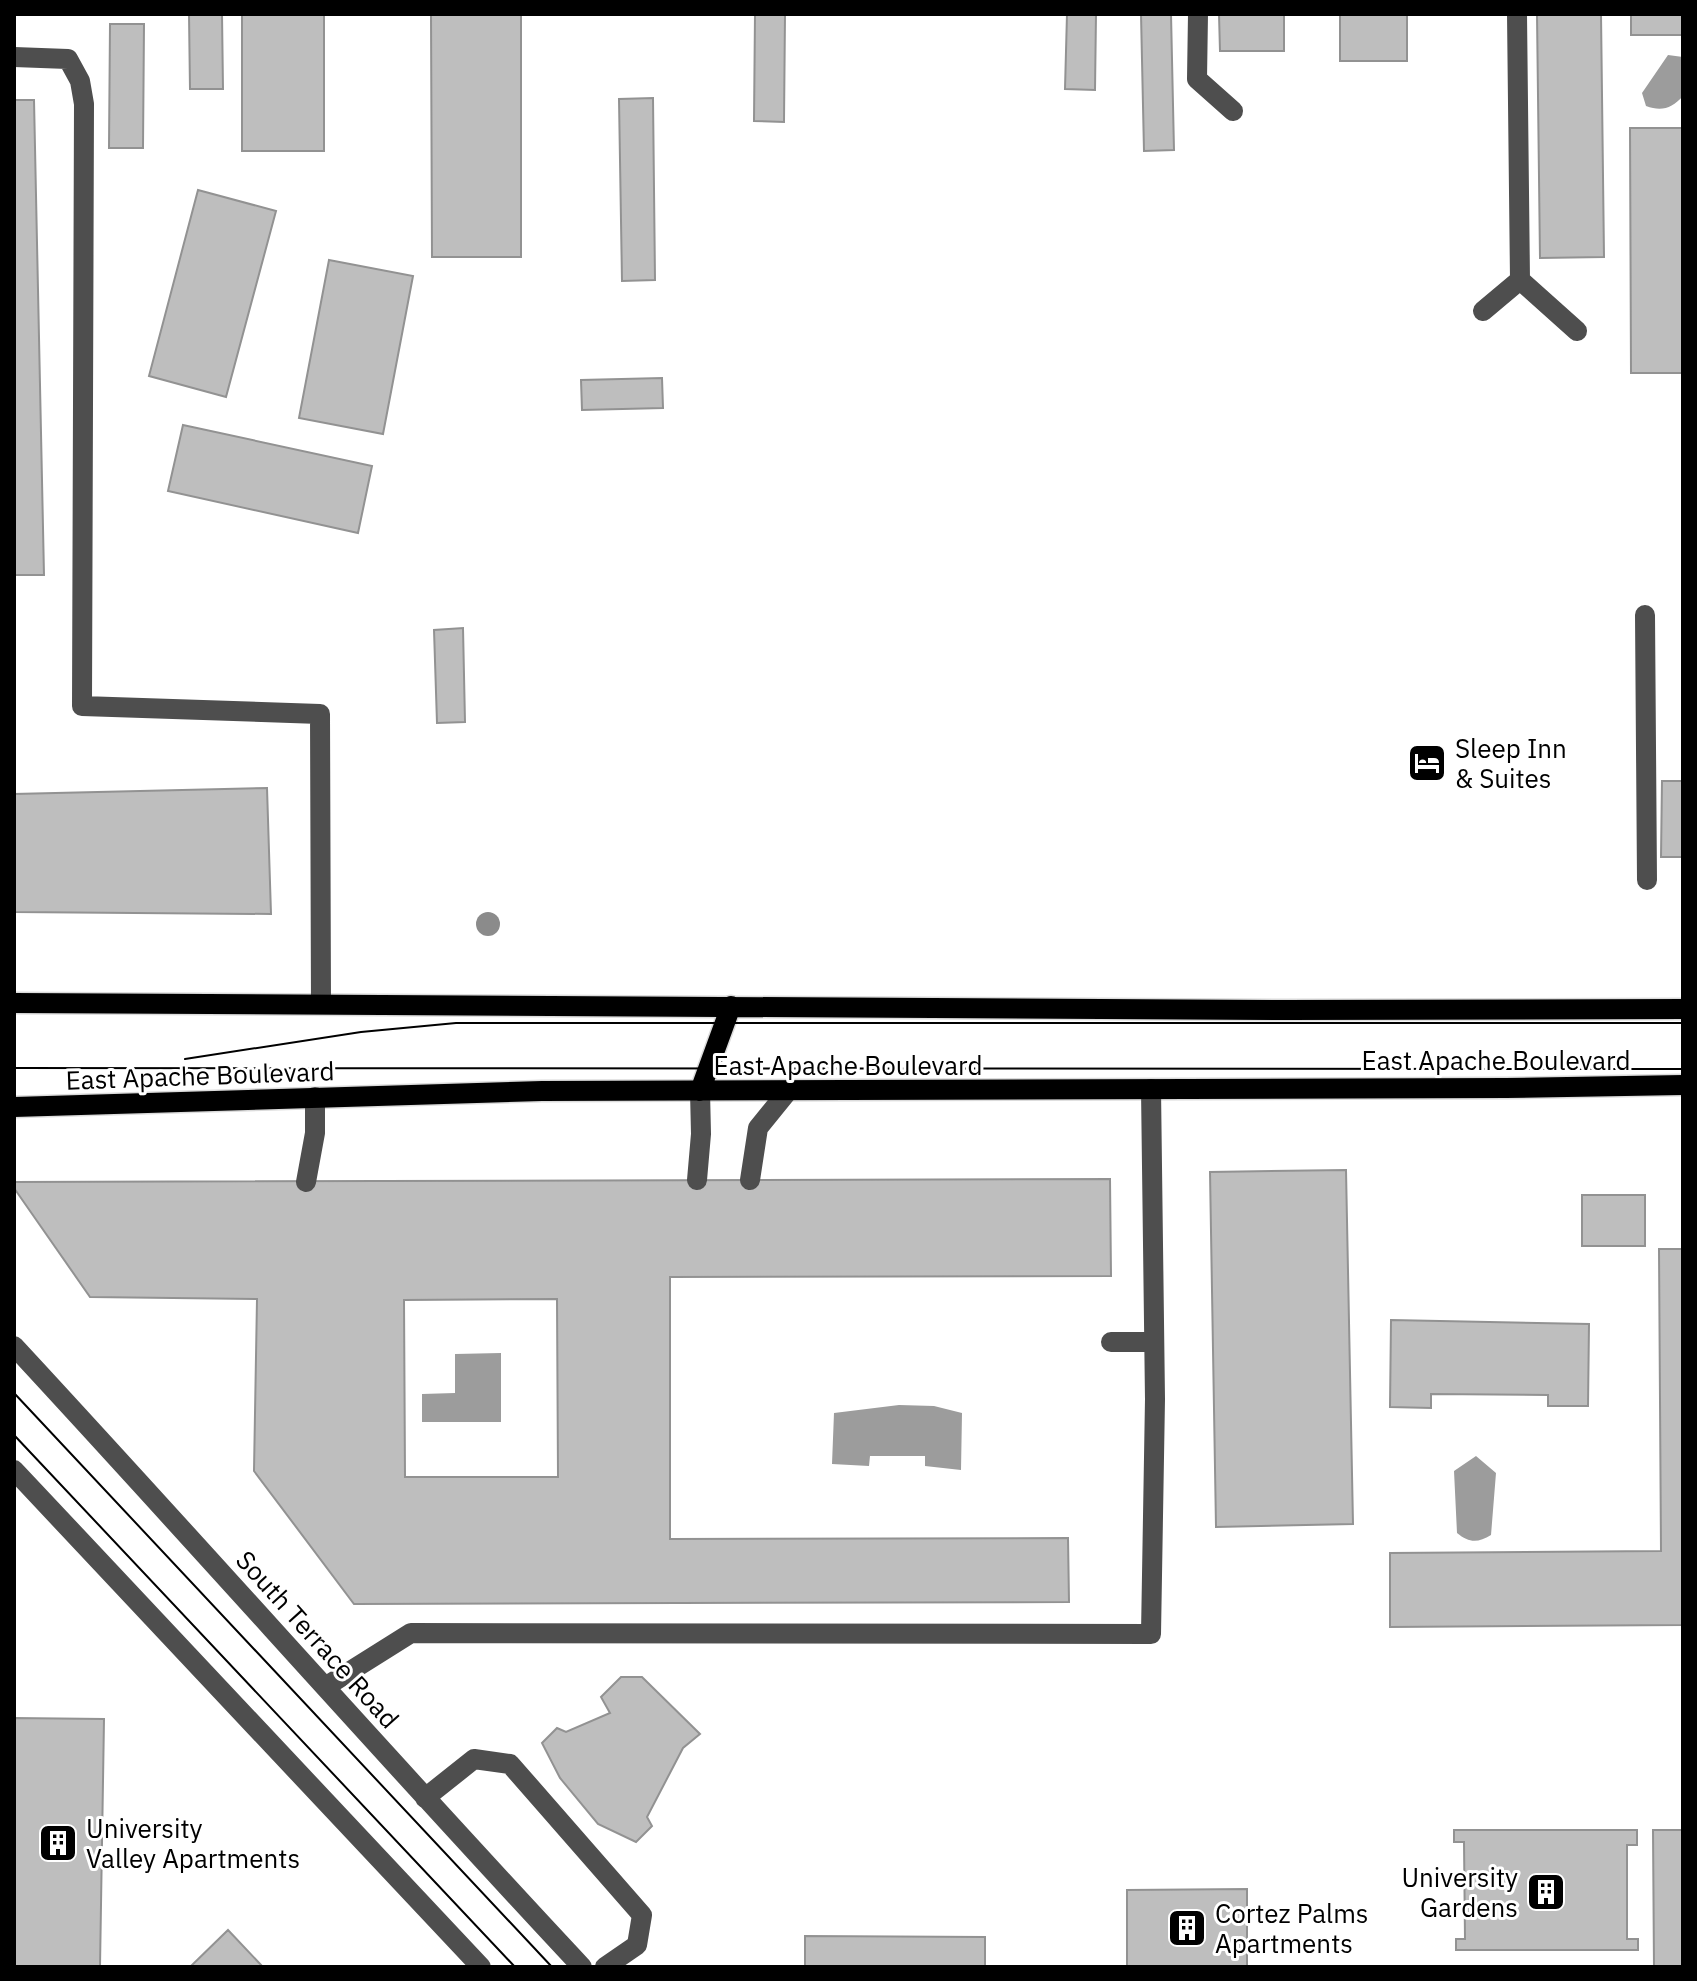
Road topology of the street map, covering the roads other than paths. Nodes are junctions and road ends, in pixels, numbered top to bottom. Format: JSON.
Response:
{"nodes":[{"id":1,"x":1198,"y":14,"type":"edge"},
{"id":2,"x":1517,"y":14,"type":"edge"},
{"id":3,"x":14,"y":57,"type":"edge"},
{"id":4,"x":1233,"y":111,"type":"dead end"},
{"id":5,"x":1520,"y":280,"type":"junction"},
{"id":6,"x":1483,"y":311,"type":"dead end"},
{"id":7,"x":1577,"y":331,"type":"dead end"},
{"id":8,"x":1645,"y":615,"type":"dead end"},
{"id":9,"x":1647,"y":880,"type":"dead end"},
{"id":10,"x":14,"y":1003,"type":"edge"},
{"id":11,"x":321,"y":1004,"type":"junction"},
{"id":12,"x":731,"y":1006,"type":"junction"},
{"id":13,"x":1683,"y":1009,"type":"edge"},
{"id":14,"x":1683,"y":1085,"type":"edge"},
{"id":15,"x":1151,"y":1089,"type":"junction"},
{"id":16,"x":700,"y":1091,"type":"junction"},
{"id":17,"x":788,"y":1091,"type":"junction"},
{"id":18,"x":315,"y":1097,"type":"junction"},
{"id":19,"x":14,"y":1107,"type":"edge"},
{"id":20,"x":697,"y":1180,"type":"dead end"},
{"id":21,"x":750,"y":1180,"type":"dead end"},
{"id":22,"x":306,"y":1182,"type":"dead end"},
{"id":23,"x":1111,"y":1342,"type":"dead end"},
{"id":24,"x":1154,"y":1342,"type":"junction"},
{"id":25,"x":14,"y":1346,"type":"edge"},
{"id":26,"x":14,"y":1470,"type":"edge"},
{"id":27,"x":325,"y":1687,"type":"junction"},
{"id":28,"x":425,"y":1798,"type":"junction"},
{"id":29,"x":481,"y":1967,"type":"edge"},
{"id":30,"x":582,"y":1967,"type":"edge"},
{"id":31,"x":605,"y":1967,"type":"edge"}],
"edges":[{"from":1,"to":4,"type":"street"},
{"from":2,"to":5,"type":"street"},
{"from":3,"to":11,"type":"street"},
{"from":5,"to":6,"type":"street"},
{"from":5,"to":7,"type":"street"},
{"from":8,"to":9,"type":"street"},
{"from":10,"to":11,"type":"main road","name":"East Apache Boulevard"},
{"from":11,"to":12,"type":"main road","name":"East Apache Boulevard"},
{"from":12,"to":13,"type":"main road","name":"East Apache Boulevard"},
{"from":12,"to":16,"type":"main road"},
{"from":14,"to":15,"type":"main road","name":"East Apache Boulevard"},
{"from":15,"to":17,"type":"main road","name":"East Apache Boulevard"},
{"from":15,"to":24,"type":"street"},
{"from":16,"to":17,"type":"main road","name":"East Apache Boulevard"},
{"from":16,"to":18,"type":"main road","name":"East Apache Boulevard"},
{"from":16,"to":20,"type":"street"},
{"from":17,"to":21,"type":"street"},
{"from":18,"to":19,"type":"main road","name":"East Apache Boulevard"},
{"from":18,"to":22,"type":"street"},
{"from":23,"to":24,"type":"street"},
{"from":24,"to":27,"type":"street"},
{"from":25,"to":27,"type":"street","name":"South Terrace Road"},
{"from":26,"to":29,"type":"street"},
{"from":27,"to":28,"type":"street","name":"South Terrace Road"},
{"from":28,"to":30,"type":"street","name":"South Terrace Road"},
{"from":28,"to":31,"type":"street"}]}
